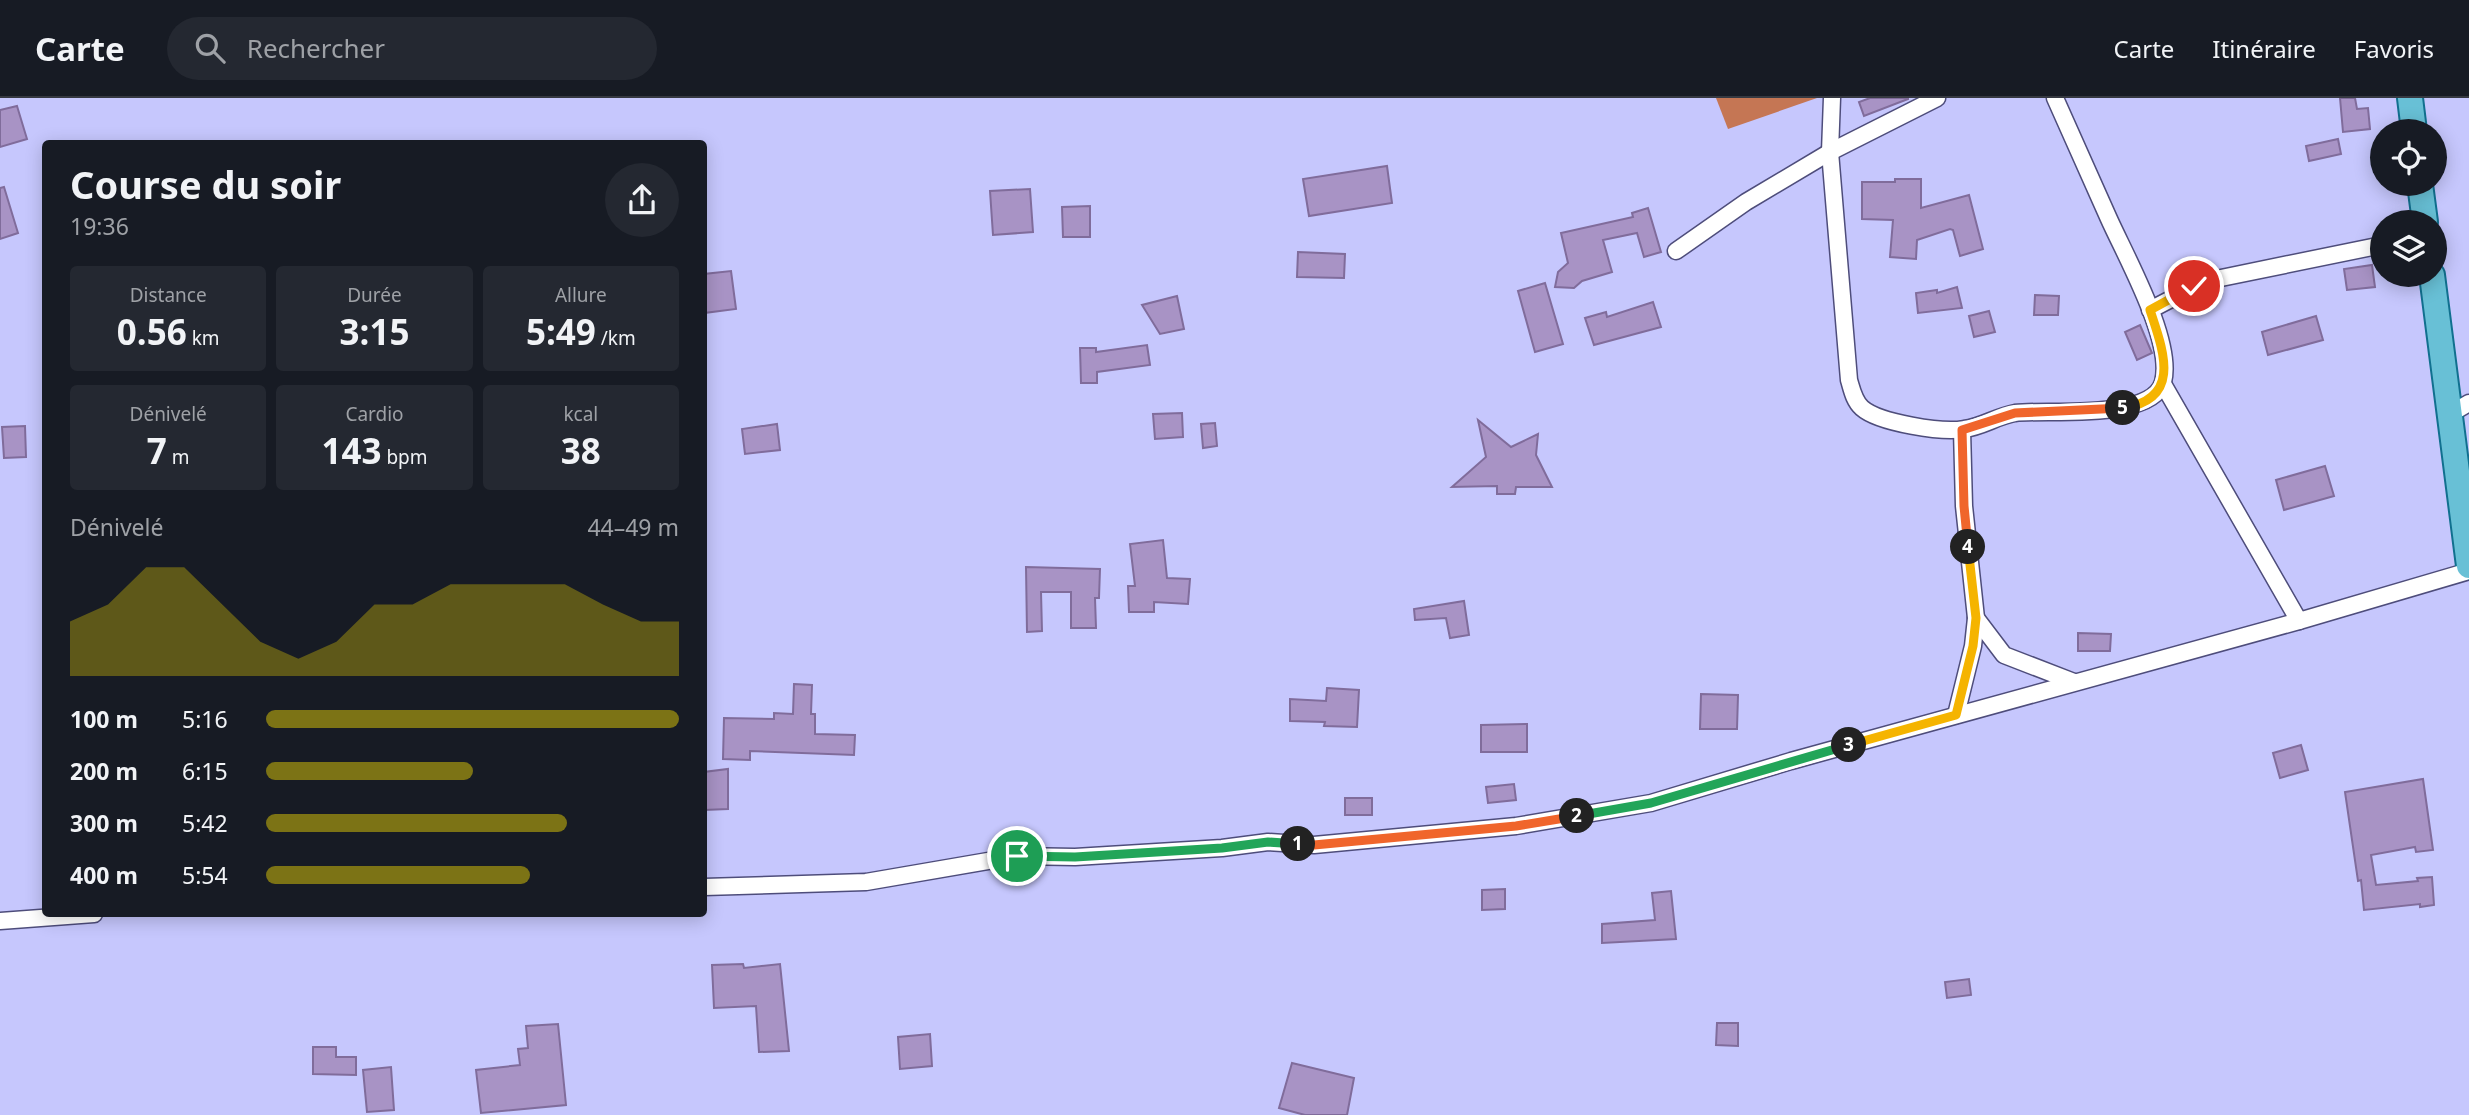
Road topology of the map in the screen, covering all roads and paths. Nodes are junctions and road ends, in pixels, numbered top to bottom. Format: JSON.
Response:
{"nodes":[{"id":1,"x":1832,"y":98,"type":"edge"},
{"id":2,"x":1937,"y":98,"type":"edge"},
{"id":3,"x":2055,"y":98,"type":"edge"},
{"id":4,"x":2410,"y":98,"type":"edge"},
{"id":5,"x":2413,"y":119,"type":"edge"},
{"id":6,"x":1830,"y":152,"type":"junction"},
{"id":7,"x":2370,"y":247,"type":"edge"},
{"id":8,"x":1676,"y":251,"type":"dead end"},
{"id":9,"x":2435,"y":287,"type":"edge"},
{"id":10,"x":2150,"y":310,"type":"junction"},
{"id":11,"x":2163,"y":384,"type":"junction"},
{"id":12,"x":2460,"y":409,"type":"edge"},
{"id":13,"x":1962,"y":430,"type":"junction"},
{"id":14,"x":2469,"y":566,"type":"edge"},
{"id":15,"x":2469,"y":571,"type":"edge"},
{"id":16,"x":1976,"y":618,"type":"junction"},
{"id":17,"x":2299,"y":621,"type":"junction"},
{"id":18,"x":2074,"y":682,"type":"junction"},
{"id":19,"x":1956,"y":715,"type":"junction"},
{"id":20,"x":707,"y":887,"type":"edge"},
{"id":21,"x":54,"y":917,"type":"edge"},
{"id":22,"x":0,"y":921,"type":"edge"}],
"edges":[{"from":1,"to":6,"type":"street"},
{"from":2,"to":6,"type":"street"},
{"from":3,"to":10,"type":"street"},
{"from":4,"to":5,"type":"main road"},
{"from":6,"to":8,"type":"street"},
{"from":6,"to":13,"type":"street"},
{"from":7,"to":10,"type":"street"},
{"from":9,"to":12,"type":"main road"},
{"from":10,"to":11,"type":"street"},
{"from":11,"to":13,"type":"street"},
{"from":11,"to":17,"type":"street"},
{"from":12,"to":14,"type":"main road"},
{"from":13,"to":16,"type":"street"},
{"from":15,"to":17,"type":"street"},
{"from":16,"to":18,"type":"street"},
{"from":16,"to":19,"type":"street"},
{"from":17,"to":18,"type":"street"},
{"from":18,"to":19,"type":"street"},
{"from":19,"to":20,"type":"street"},
{"from":21,"to":22,"type":"street"}]}
